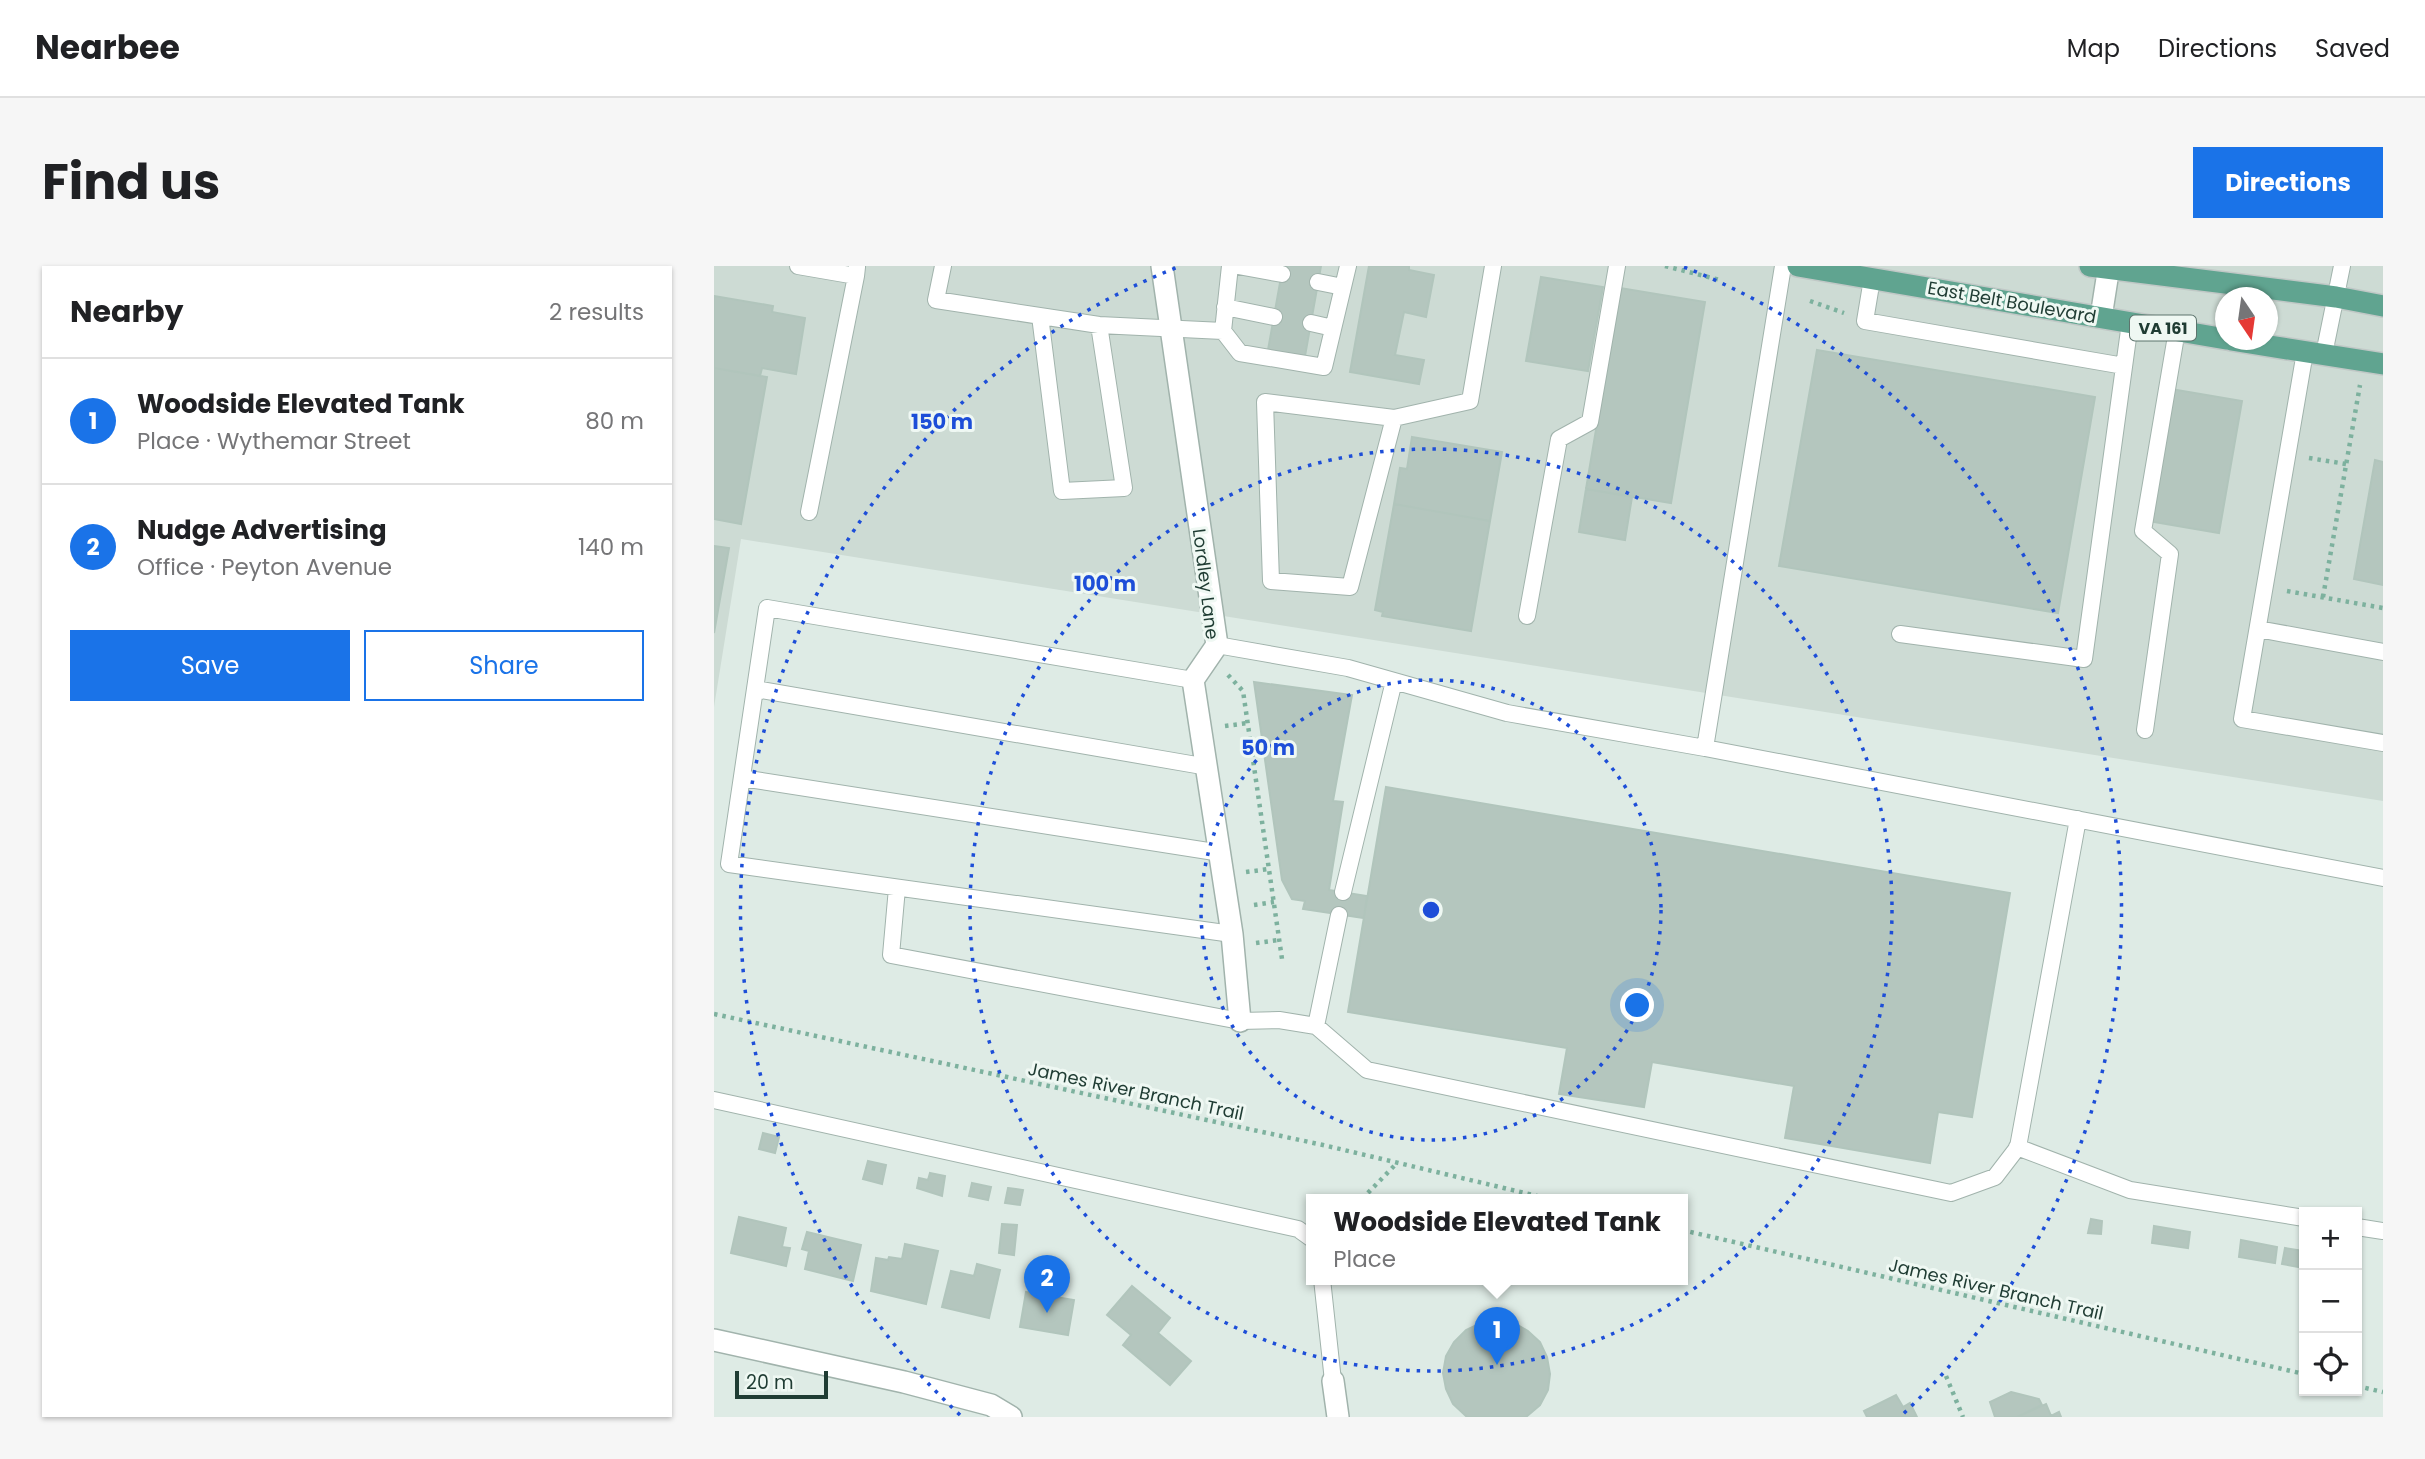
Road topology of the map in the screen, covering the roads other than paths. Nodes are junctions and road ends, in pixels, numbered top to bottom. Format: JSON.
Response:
{"nodes":[{"id":1,"x":798,"y":266,"type":"edge"},
{"id":2,"x":943,"y":266,"type":"edge"},
{"id":3,"x":1162,"y":266,"type":"edge"},
{"id":4,"x":1230,"y":266,"type":"edge"},
{"id":5,"x":1238,"y":266,"type":"edge"},
{"id":6,"x":1348,"y":266,"type":"edge"},
{"id":7,"x":1493,"y":266,"type":"edge"},
{"id":8,"x":1616,"y":266,"type":"edge"},
{"id":9,"x":1783,"y":266,"type":"edge"},
{"id":10,"x":1798,"y":266,"type":"edge"},
{"id":11,"x":2342,"y":266,"type":"edge"},
{"id":12,"x":2103,"y":267,"type":"edge"},
{"id":13,"x":857,"y":271,"type":"edge"},
{"id":14,"x":1282,"y":274,"type":"dead end"},
{"id":15,"x":1872,"y":279,"type":"junction"},
{"id":16,"x":1318,"y":282,"type":"dead end"},
{"id":17,"x":1343,"y":287,"type":"junction"},
{"id":18,"x":2336,"y":297,"type":"junction"},
{"id":19,"x":2383,"y":306,"type":"edge"},
{"id":20,"x":1225,"y":307,"type":"junction"},
{"id":21,"x":1041,"y":317,"type":"junction"},
{"id":22,"x":1274,"y":317,"type":"dead end"},
{"id":23,"x":2101,"y":317,"type":"junction"},
{"id":24,"x":1311,"y":323,"type":"dead end"},
{"id":25,"x":2130,"y":323,"type":"junction"},
{"id":26,"x":1099,"y":325,"type":"junction"},
{"id":27,"x":1333,"y":328,"type":"junction"},
{"id":28,"x":1170,"y":330,"type":"junction"},
{"id":29,"x":2176,"y":330,"type":"junction"},
{"id":30,"x":1223,"y":331,"type":"junction"},
{"id":31,"x":2215,"y":337,"type":"edge"},
{"id":32,"x":2278,"y":347,"type":"edge"},
{"id":33,"x":2315,"y":353,"type":"junction"},
{"id":34,"x":2383,"y":365,"type":"edge"},
{"id":35,"x":2124,"y":366,"type":"junction"},
{"id":36,"x":1394,"y":418,"type":"junction"},
{"id":37,"x":809,"y":512,"type":"dead end"},
{"id":38,"x":1527,"y":616,"type":"dead end"},
{"id":39,"x":2258,"y":629,"type":"junction"},
{"id":40,"x":1900,"y":634,"type":"dead end"},
{"id":41,"x":1217,"y":645,"type":"junction"},
{"id":42,"x":2383,"y":652,"type":"edge"},
{"id":43,"x":1193,"y":680,"type":"junction"},
{"id":44,"x":1394,"y":681,"type":"junction"},
{"id":45,"x":755,"y":689,"type":"junction"},
{"id":46,"x":2145,"y":730,"type":"dead end"},
{"id":47,"x":2383,"y":743,"type":"edge"},
{"id":48,"x":1705,"y":748,"type":"junction"},
{"id":49,"x":1208,"y":767,"type":"junction"},
{"id":50,"x":742,"y":778,"type":"junction"},
{"id":51,"x":2078,"y":819,"type":"junction"},
{"id":52,"x":1221,"y":853,"type":"junction"},
{"id":53,"x":2383,"y":878,"type":"edge"},
{"id":54,"x":897,"y":888,"type":"junction"},
{"id":55,"x":1343,"y":892,"type":"dead end"},
{"id":56,"x":1339,"y":915,"type":"dead end"},
{"id":57,"x":1240,"y":940,"type":"junction"},
{"id":58,"x":1240,"y":1021,"type":"junction"},
{"id":59,"x":1316,"y":1027,"type":"junction"},
{"id":60,"x":714,"y":1100,"type":"edge"},
{"id":61,"x":2017,"y":1147,"type":"junction"},
{"id":62,"x":2299,"y":1218,"type":"edge"},
{"id":63,"x":2362,"y":1228,"type":"edge"},
{"id":64,"x":2383,"y":1231,"type":"edge"},
{"id":65,"x":1306,"y":1236,"type":"edge"},
{"id":66,"x":1323,"y":1285,"type":"edge"},
{"id":67,"x":714,"y":1340,"type":"edge"},
{"id":68,"x":1333,"y":1381,"type":"joint"},
{"id":69,"x":1011,"y":1417,"type":"edge"},
{"id":70,"x":1338,"y":1417,"type":"edge"}],
"edges":[{"from":1,"to":13,"type":"lane"},
{"from":2,"to":21,"type":"lane"},
{"from":3,"to":28,"type":"street","name":"Lordley Lane"},
{"from":4,"to":20,"type":"lane"},
{"from":5,"to":14,"type":"lane"},
{"from":6,"to":17,"type":"lane"},
{"from":7,"to":36,"type":"lane"},
{"from":8,"to":38,"type":"lane"},
{"from":9,"to":48,"type":"lane"},
{"from":10,"to":15,"type":"main road","name":"East Belt Boulevard","number":"VA 161"},
{"from":11,"to":18,"type":"lane"},
{"from":12,"to":18,"type":"main road"},
{"from":12,"to":23,"type":"street"},
{"from":13,"to":37,"type":"lane"},
{"from":15,"to":23,"type":"main road","name":"East Belt Boulevard","number":"VA 161"},
{"from":15,"to":35,"type":"lane"},
{"from":16,"to":17,"type":"lane"},
{"from":17,"to":27,"type":"lane"},
{"from":18,"to":19,"type":"main road"},
{"from":18,"to":33,"type":"lane"},
{"from":20,"to":22,"type":"lane"},
{"from":20,"to":30,"type":"lane"},
{"from":21,"to":26,"type":"lane"},
{"from":21,"to":26,"type":"lane"},
{"from":23,"to":25,"type":"main road","name":"East Belt Boulevard","number":"VA 161"},
{"from":24,"to":27,"type":"lane"},
{"from":25,"to":29,"type":"main road","name":"East Belt Boulevard","number":"VA 161"},
{"from":25,"to":35,"type":"lane"},
{"from":26,"to":28,"type":"lane"},
{"from":27,"to":30,"type":"lane"},
{"from":28,"to":30,"type":"lane"},
{"from":28,"to":41,"type":"street","name":"Lordley Lane"},
{"from":29,"to":31,"type":"main road","name":"East Belt Boulevard","number":"VA 161"},
{"from":29,"to":46,"type":"lane"},
{"from":32,"to":33,"type":"main road"},
{"from":33,"to":34,"type":"main road"},
{"from":33,"to":39,"type":"lane"},
{"from":35,"to":40,"type":"lane"},
{"from":36,"to":36,"type":"lane"},
{"from":39,"to":42,"type":"lane"},
{"from":39,"to":47,"type":"lane"},
{"from":41,"to":43,"type":"street","name":"Lordley Lane"},
{"from":41,"to":44,"type":"lane"},
{"from":43,"to":45,"type":"lane"},
{"from":43,"to":49,"type":"street"},
{"from":44,"to":48,"type":"lane"},
{"from":44,"to":55,"type":"lane"},
{"from":45,"to":49,"type":"lane"},
{"from":45,"to":50,"type":"lane"},
{"from":48,"to":51,"type":"lane"},
{"from":49,"to":52,"type":"street"},
{"from":50,"to":52,"type":"lane"},
{"from":50,"to":54,"type":"lane"},
{"from":51,"to":53,"type":"lane"},
{"from":51,"to":61,"type":"lane"},
{"from":52,"to":57,"type":"street"},
{"from":54,"to":57,"type":"lane"},
{"from":54,"to":58,"type":"lane"},
{"from":56,"to":59,"type":"lane"},
{"from":57,"to":58,"type":"street"},
{"from":58,"to":59,"type":"lane"},
{"from":59,"to":61,"type":"lane"},
{"from":60,"to":65,"type":"lane"},
{"from":61,"to":62,"type":"lane"},
{"from":63,"to":64,"type":"lane"},
{"from":66,"to":68,"type":"lane"},
{"from":67,"to":69,"type":"street"},
{"from":68,"to":70,"type":"street"}]}
